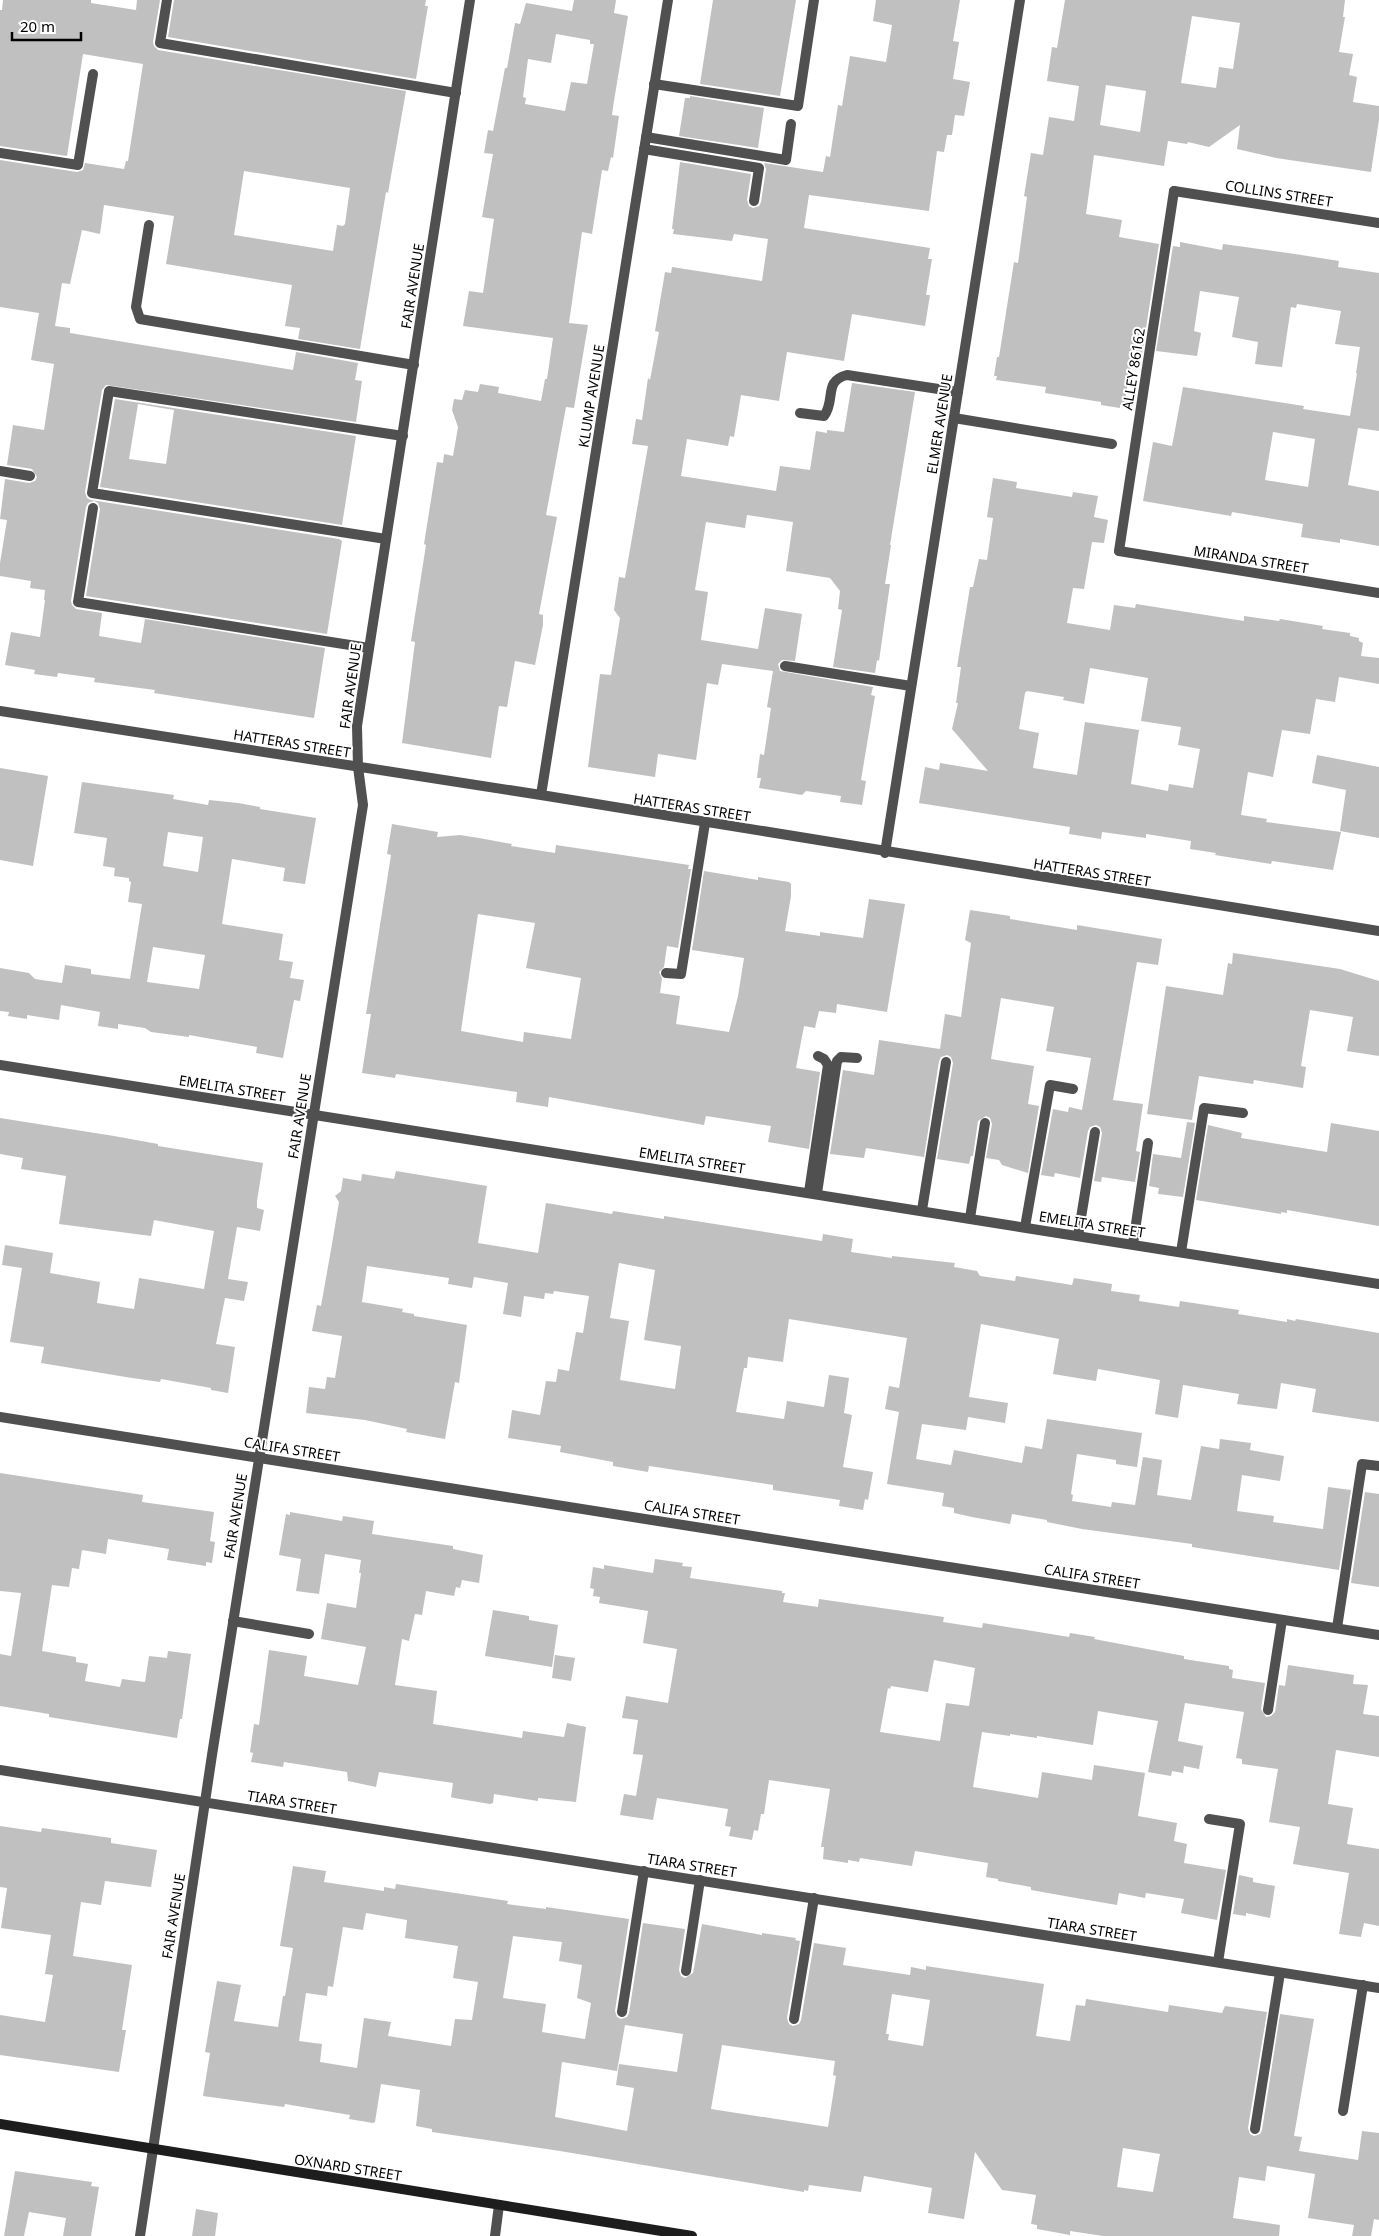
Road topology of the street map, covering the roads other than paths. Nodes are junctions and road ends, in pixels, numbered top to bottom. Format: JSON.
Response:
{"nodes":[{"id":1,"x":167,"y":0,"type":"edge"},
{"id":2,"x":470,"y":0,"type":"edge"},
{"id":3,"x":668,"y":0,"type":"edge"},
{"id":4,"x":814,"y":0,"type":"edge"},
{"id":5,"x":1020,"y":0,"type":"edge"},
{"id":6,"x":93,"y":74,"type":"dead end"},
{"id":7,"x":654,"y":84,"type":"junction"},
{"id":8,"x":456,"y":93,"type":"junction"},
{"id":9,"x":791,"y":124,"type":"dead end"},
{"id":10,"x":646,"y":137,"type":"junction"},
{"id":11,"x":644,"y":149,"type":"junction"},
{"id":12,"x":0,"y":153,"type":"edge"},
{"id":13,"x":1174,"y":190,"type":"joint"},
{"id":14,"x":754,"y":201,"type":"dead end"},
{"id":15,"x":1379,"y":223,"type":"edge"},
{"id":16,"x":149,"y":224,"type":"dead end"},
{"id":17,"x":414,"y":365,"type":"junction"},
{"id":18,"x":958,"y":392,"type":"junction"},
{"id":19,"x":800,"y":413,"type":"dead end"},
{"id":20,"x":954,"y":418,"type":"junction"},
{"id":21,"x":403,"y":436,"type":"junction"},
{"id":22,"x":1112,"y":444,"type":"dead end"},
{"id":23,"x":0,"y":471,"type":"edge"},
{"id":24,"x":30,"y":476,"type":"dead end"},
{"id":25,"x":93,"y":508,"type":"dead end"},
{"id":26,"x":386,"y":539,"type":"junction"},
{"id":27,"x":1119,"y":551,"type":"joint"},
{"id":28,"x":1379,"y":593,"type":"edge"},
{"id":29,"x":369,"y":648,"type":"junction"},
{"id":30,"x":785,"y":666,"type":"dead end"},
{"id":31,"x":911,"y":686,"type":"junction"},
{"id":32,"x":0,"y":711,"type":"edge"},
{"id":33,"x":358,"y":767,"type":"junction"},
{"id":34,"x":541,"y":795,"type":"junction"},
{"id":35,"x":705,"y":823,"type":"junction"},
{"id":36,"x":885,"y":853,"type":"junction"},
{"id":37,"x":1379,"y":931,"type":"edge"},
{"id":38,"x":666,"y":973,"type":"dead end"},
{"id":39,"x":818,"y":1056,"type":"dead end"},
{"id":40,"x":857,"y":1058,"type":"dead end"},
{"id":41,"x":946,"y":1062,"type":"dead end"},
{"id":42,"x":0,"y":1065,"type":"edge"},
{"id":43,"x":1074,"y":1089,"type":"dead end"},
{"id":44,"x":1243,"y":1113,"type":"dead end"},
{"id":45,"x":314,"y":1115,"type":"junction"},
{"id":46,"x":985,"y":1123,"type":"dead end"},
{"id":47,"x":1095,"y":1132,"type":"dead end"},
{"id":48,"x":1148,"y":1143,"type":"dead end"},
{"id":49,"x":813,"y":1193,"type":"junction"},
{"id":50,"x":922,"y":1210,"type":"junction"},
{"id":51,"x":970,"y":1218,"type":"junction"},
{"id":52,"x":1026,"y":1227,"type":"junction"},
{"id":53,"x":1078,"y":1236,"type":"junction"},
{"id":54,"x":1133,"y":1244,"type":"junction"},
{"id":55,"x":1181,"y":1252,"type":"junction"},
{"id":56,"x":1379,"y":1284,"type":"edge"},
{"id":57,"x":0,"y":1417,"type":"edge"},
{"id":58,"x":258,"y":1458,"type":"junction"},
{"id":59,"x":1379,"y":1466,"type":"edge"},
{"id":60,"x":1282,"y":1620,"type":"junction"},
{"id":61,"x":233,"y":1621,"type":"junction"},
{"id":62,"x":1337,"y":1628,"type":"junction"},
{"id":63,"x":308,"y":1634,"type":"dead end"},
{"id":64,"x":1379,"y":1635,"type":"edge"},
{"id":65,"x":1268,"y":1710,"type":"dead end"},
{"id":66,"x":0,"y":1770,"type":"edge"},
{"id":67,"x":204,"y":1803,"type":"junction"},
{"id":68,"x":1209,"y":1819,"type":"dead end"},
{"id":69,"x":644,"y":1871,"type":"junction"},
{"id":70,"x":700,"y":1880,"type":"junction"},
{"id":71,"x":814,"y":1898,"type":"junction"},
{"id":72,"x":1218,"y":1962,"type":"junction"},
{"id":73,"x":686,"y":1971,"type":"dead end"},
{"id":74,"x":1280,"y":1973,"type":"junction"},
{"id":75,"x":1364,"y":1986,"type":"junction"},
{"id":76,"x":1379,"y":1988,"type":"edge"},
{"id":77,"x":622,"y":2012,"type":"dead end"},
{"id":78,"x":794,"y":2019,"type":"dead end"},
{"id":79,"x":1343,"y":2110,"type":"dead end"},
{"id":80,"x":0,"y":2124,"type":"edge"},
{"id":81,"x":1255,"y":2129,"type":"dead end"},
{"id":82,"x":152,"y":2150,"type":"junction"},
{"id":83,"x":499,"y":2205,"type":"junction"},
{"id":84,"x":140,"y":2236,"type":"edge"},
{"id":85,"x":495,"y":2236,"type":"edge"},
{"id":86,"x":692,"y":2236,"type":"edge"}],
"edges":[{"from":1,"to":8,"type":"street"},
{"from":2,"to":8,"type":"street","name":"FAIR AVENUE"},
{"from":3,"to":7,"type":"street","name":"KLUMP AVENUE"},
{"from":4,"to":7,"type":"street"},
{"from":5,"to":18,"type":"street","name":"ELMER AVENUE"},
{"from":6,"to":12,"type":"street"},
{"from":7,"to":10,"type":"street","name":"KLUMP AVENUE"},
{"from":8,"to":17,"type":"street","name":"FAIR AVENUE"},
{"from":9,"to":10,"type":"street"},
{"from":10,"to":11,"type":"street","name":"KLUMP AVENUE"},
{"from":11,"to":14,"type":"street"},
{"from":11,"to":34,"type":"street","name":"KLUMP AVENUE"},
{"from":13,"to":15,"type":"street","name":"COLLINS STREET"},
{"from":13,"to":27,"type":"street","name":"ALLEY 86162"},
{"from":16,"to":17,"type":"street"},
{"from":17,"to":21,"type":"street","name":"FAIR AVENUE"},
{"from":18,"to":19,"type":"street"},
{"from":18,"to":20,"type":"street","name":"ELMER AVENUE"},
{"from":20,"to":22,"type":"street"},
{"from":20,"to":31,"type":"street","name":"ELMER AVENUE"},
{"from":21,"to":26,"type":"street","name":"FAIR AVENUE"},
{"from":21,"to":26,"type":"street"},
{"from":23,"to":24,"type":"street"},
{"from":25,"to":29,"type":"street"},
{"from":26,"to":29,"type":"street","name":"FAIR AVENUE"},
{"from":27,"to":28,"type":"street","name":"MIRANDA STREET"},
{"from":29,"to":33,"type":"street","name":"FAIR AVENUE"},
{"from":30,"to":31,"type":"street"},
{"from":31,"to":36,"type":"street","name":"ELMER AVENUE"},
{"from":32,"to":33,"type":"street","name":"HATTERAS STREET"},
{"from":33,"to":34,"type":"street","name":"HATTERAS STREET"},
{"from":33,"to":45,"type":"street","name":"FAIR AVENUE"},
{"from":34,"to":35,"type":"street","name":"HATTERAS STREET"},
{"from":35,"to":36,"type":"street","name":"HATTERAS STREET"},
{"from":35,"to":38,"type":"street"},
{"from":36,"to":37,"type":"street","name":"HATTERAS STREET"},
{"from":39,"to":49,"type":"street"},
{"from":40,"to":49,"type":"street"},
{"from":41,"to":50,"type":"street"},
{"from":42,"to":45,"type":"street","name":"EMELITA STREET"},
{"from":43,"to":52,"type":"street"},
{"from":44,"to":55,"type":"street"},
{"from":45,"to":49,"type":"street","name":"EMELITA STREET"},
{"from":45,"to":58,"type":"street","name":"FAIR AVENUE"},
{"from":46,"to":51,"type":"street"},
{"from":47,"to":53,"type":"street"},
{"from":48,"to":54,"type":"street"},
{"from":49,"to":50,"type":"street","name":"EMELITA STREET"},
{"from":50,"to":51,"type":"street","name":"EMELITA STREET"},
{"from":51,"to":52,"type":"street","name":"EMELITA STREET"},
{"from":52,"to":53,"type":"street","name":"EMELITA STREET"},
{"from":53,"to":54,"type":"street","name":"EMELITA STREET"},
{"from":54,"to":55,"type":"street","name":"EMELITA STREET"},
{"from":55,"to":56,"type":"street","name":"EMELITA STREET"},
{"from":57,"to":58,"type":"street","name":"CALIFA STREET"},
{"from":58,"to":60,"type":"street","name":"CALIFA STREET"},
{"from":58,"to":61,"type":"street","name":"FAIR AVENUE"},
{"from":59,"to":62,"type":"street"},
{"from":60,"to":62,"type":"street","name":"CALIFA STREET"},
{"from":60,"to":65,"type":"street"},
{"from":61,"to":63,"type":"street"},
{"from":61,"to":67,"type":"street","name":"FAIR AVENUE"},
{"from":62,"to":64,"type":"street","name":"CALIFA STREET"},
{"from":66,"to":67,"type":"street","name":"TIARA STREET"},
{"from":67,"to":69,"type":"street","name":"TIARA STREET"},
{"from":67,"to":82,"type":"street","name":"FAIR AVENUE"},
{"from":68,"to":72,"type":"street"},
{"from":69,"to":70,"type":"street","name":"TIARA STREET"},
{"from":69,"to":77,"type":"street"},
{"from":70,"to":71,"type":"street","name":"TIARA STREET"},
{"from":70,"to":73,"type":"street"},
{"from":71,"to":72,"type":"street","name":"TIARA STREET"},
{"from":71,"to":78,"type":"street"},
{"from":72,"to":74,"type":"street","name":"TIARA STREET"},
{"from":74,"to":75,"type":"street","name":"TIARA STREET"},
{"from":74,"to":81,"type":"street"},
{"from":75,"to":76,"type":"street","name":"TIARA STREET"},
{"from":75,"to":79,"type":"street"},
{"from":80,"to":82,"type":"main road","name":"OXNARD STREET"},
{"from":82,"to":83,"type":"main road","name":"OXNARD STREET"},
{"from":82,"to":84,"type":"street","name":"FAIR AVENUE"},
{"from":83,"to":85,"type":"street"},
{"from":83,"to":86,"type":"main road","name":"OXNARD STREET"}]}
